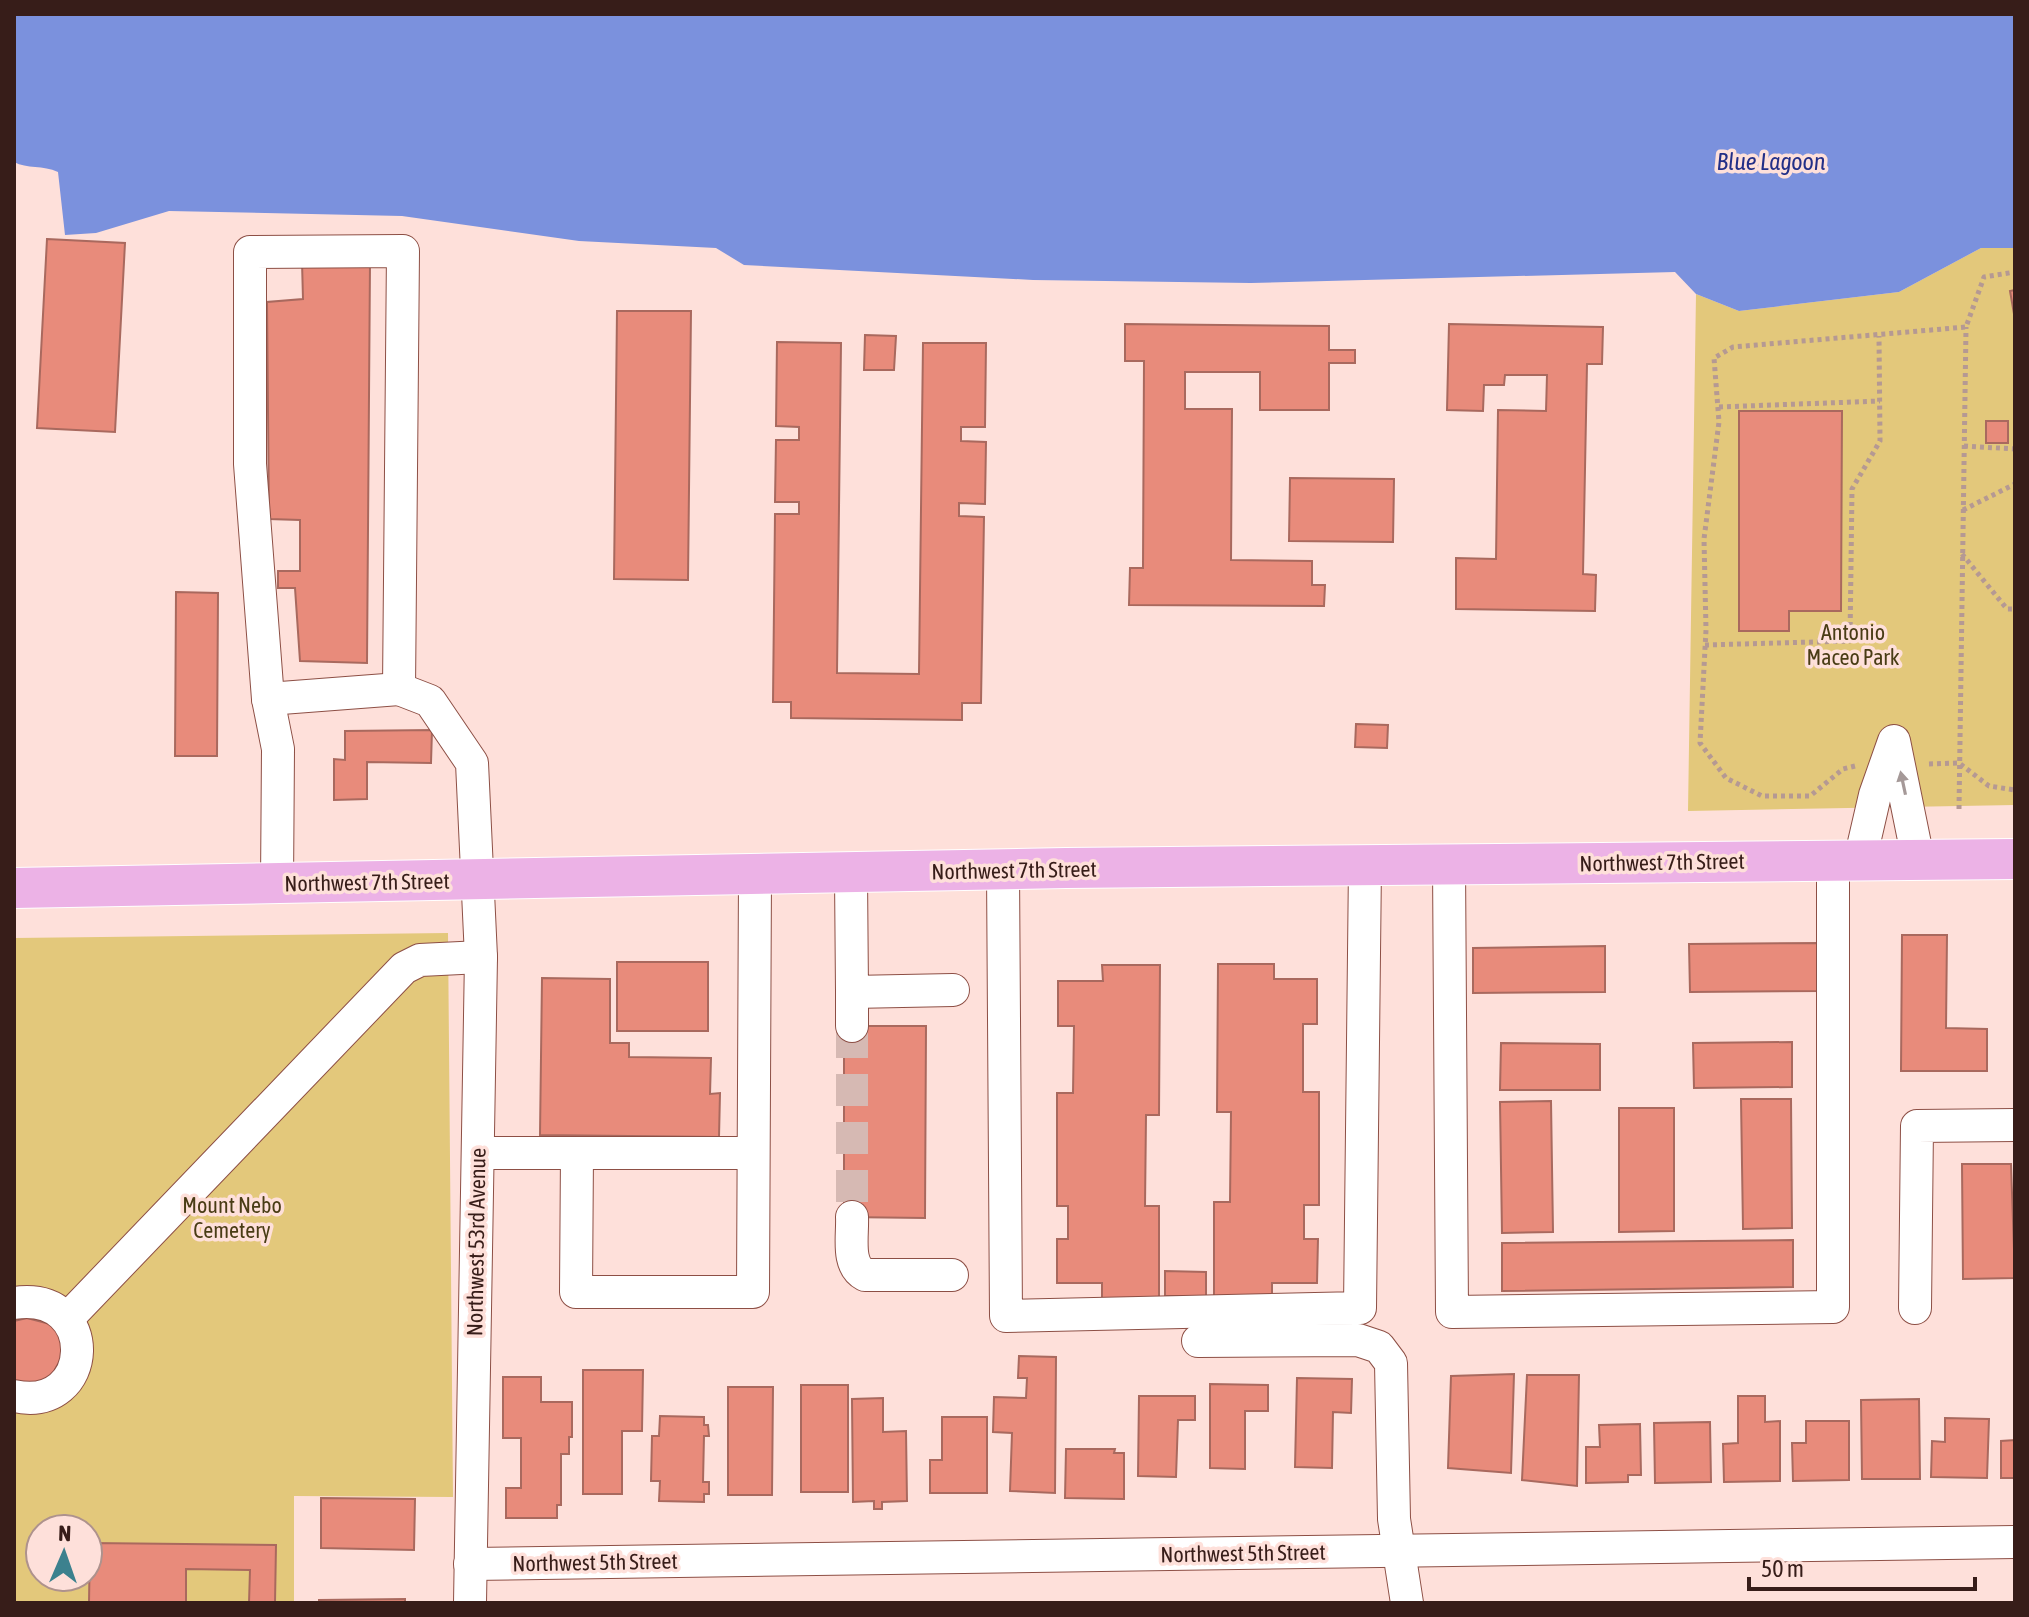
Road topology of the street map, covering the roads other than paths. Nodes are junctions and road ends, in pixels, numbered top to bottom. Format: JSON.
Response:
{"nodes":[{"id":1,"x":399,"y":689,"type":"junction"},
{"id":2,"x":268,"y":699,"type":"junction"},
{"id":3,"x":1918,"y":859,"type":"junction"},
{"id":4,"x":2015,"y":859,"type":"edge"},
{"id":5,"x":1846,"y":860,"type":"junction"},
{"id":6,"x":1449,"y":864,"type":"junction"},
{"id":7,"x":1365,"y":865,"type":"junction"},
{"id":8,"x":1003,"y":870,"type":"junction"},
{"id":9,"x":851,"y":875,"type":"junction"},
{"id":10,"x":755,"y":876,"type":"junction"},
{"id":11,"x":477,"y":881,"type":"junction"},
{"id":12,"x":277,"y":884,"type":"junction"},
{"id":13,"x":14,"y":888,"type":"edge"},
{"id":14,"x":481,"y":957,"type":"junction"},
{"id":15,"x":953,"y":990,"type":"dead end"},
{"id":16,"x":852,"y":992,"type":"junction"},
{"id":17,"x":852,"y":1026,"type":"tunnel mouth"},
{"id":18,"x":2015,"y":1125,"type":"edge"},
{"id":19,"x":478,"y":1153,"type":"junction"},
{"id":20,"x":577,"y":1153,"type":"junction"},
{"id":21,"x":751,"y":1153,"type":"junction"},
{"id":22,"x":852,"y":1217,"type":"tunnel mouth"},
{"id":23,"x":952,"y":1275,"type":"dead end"},
{"id":24,"x":14,"y":1303,"type":"edge"},
{"id":25,"x":1915,"y":1308,"type":"dead end"},
{"id":26,"x":67,"y":1319,"type":"junction"},
{"id":27,"x":1198,"y":1341,"type":"dead end"},
{"id":28,"x":14,"y":1396,"type":"edge"},
{"id":29,"x":2015,"y":1542,"type":"edge"},
{"id":30,"x":1400,"y":1550,"type":"junction"},
{"id":31,"x":470,"y":1564,"type":"junction"},
{"id":32,"x":470,"y":1603,"type":"edge"},
{"id":33,"x":1407,"y":1603,"type":"edge"}],
"edges":[{"from":1,"to":2,"type":"street"},
{"from":1,"to":2,"type":"street"},
{"from":1,"to":11,"type":"street","name":"Northwest 53rd Avenue"},
{"from":2,"to":12,"type":"street"},
{"from":3,"to":4,"type":"main road","name":"Northwest 7th Street"},
{"from":3,"to":5,"type":"main road","name":"Northwest 7th Street"},
{"from":3,"to":5,"type":"street","one_way":true},
{"from":5,"to":6,"type":"main road","name":"Northwest 7th Street"},
{"from":5,"to":6,"type":"street"},
{"from":6,"to":7,"type":"main road","name":"Northwest 7th Street"},
{"from":7,"to":8,"type":"main road","name":"Northwest 7th Street"},
{"from":7,"to":8,"type":"street"},
{"from":8,"to":9,"type":"main road","name":"Northwest 7th Street"},
{"from":9,"to":10,"type":"main road","name":"Northwest 7th Street"},
{"from":9,"to":16,"type":"street"},
{"from":10,"to":11,"type":"main road","name":"Northwest 7th Street"},
{"from":10,"to":21,"type":"street"},
{"from":11,"to":12,"type":"main road","name":"Northwest 7th Street"},
{"from":11,"to":14,"type":"street","name":"Northwest 53rd Avenue"},
{"from":12,"to":13,"type":"main road","name":"Northwest 7th Street"},
{"from":14,"to":19,"type":"street","name":"Northwest 53rd Avenue"},
{"from":14,"to":26,"type":"street"},
{"from":15,"to":16,"type":"street"},
{"from":16,"to":17,"type":"street"},
{"from":18,"to":25,"type":"street"},
{"from":19,"to":20,"type":"street"},
{"from":19,"to":31,"type":"street","name":"Northwest 53rd Avenue"},
{"from":20,"to":21,"type":"street"},
{"from":20,"to":21,"type":"street"},
{"from":22,"to":23,"type":"street"},
{"from":24,"to":26,"type":"street"},
{"from":26,"to":28,"type":"street"},
{"from":27,"to":30,"type":"street"},
{"from":29,"to":30,"type":"street","name":"Northwest 5th Street"},
{"from":30,"to":31,"type":"street","name":"Northwest 5th Street"},
{"from":30,"to":33,"type":"street"},
{"from":31,"to":32,"type":"street","name":"Northwest 53rd Avenue"}]}
